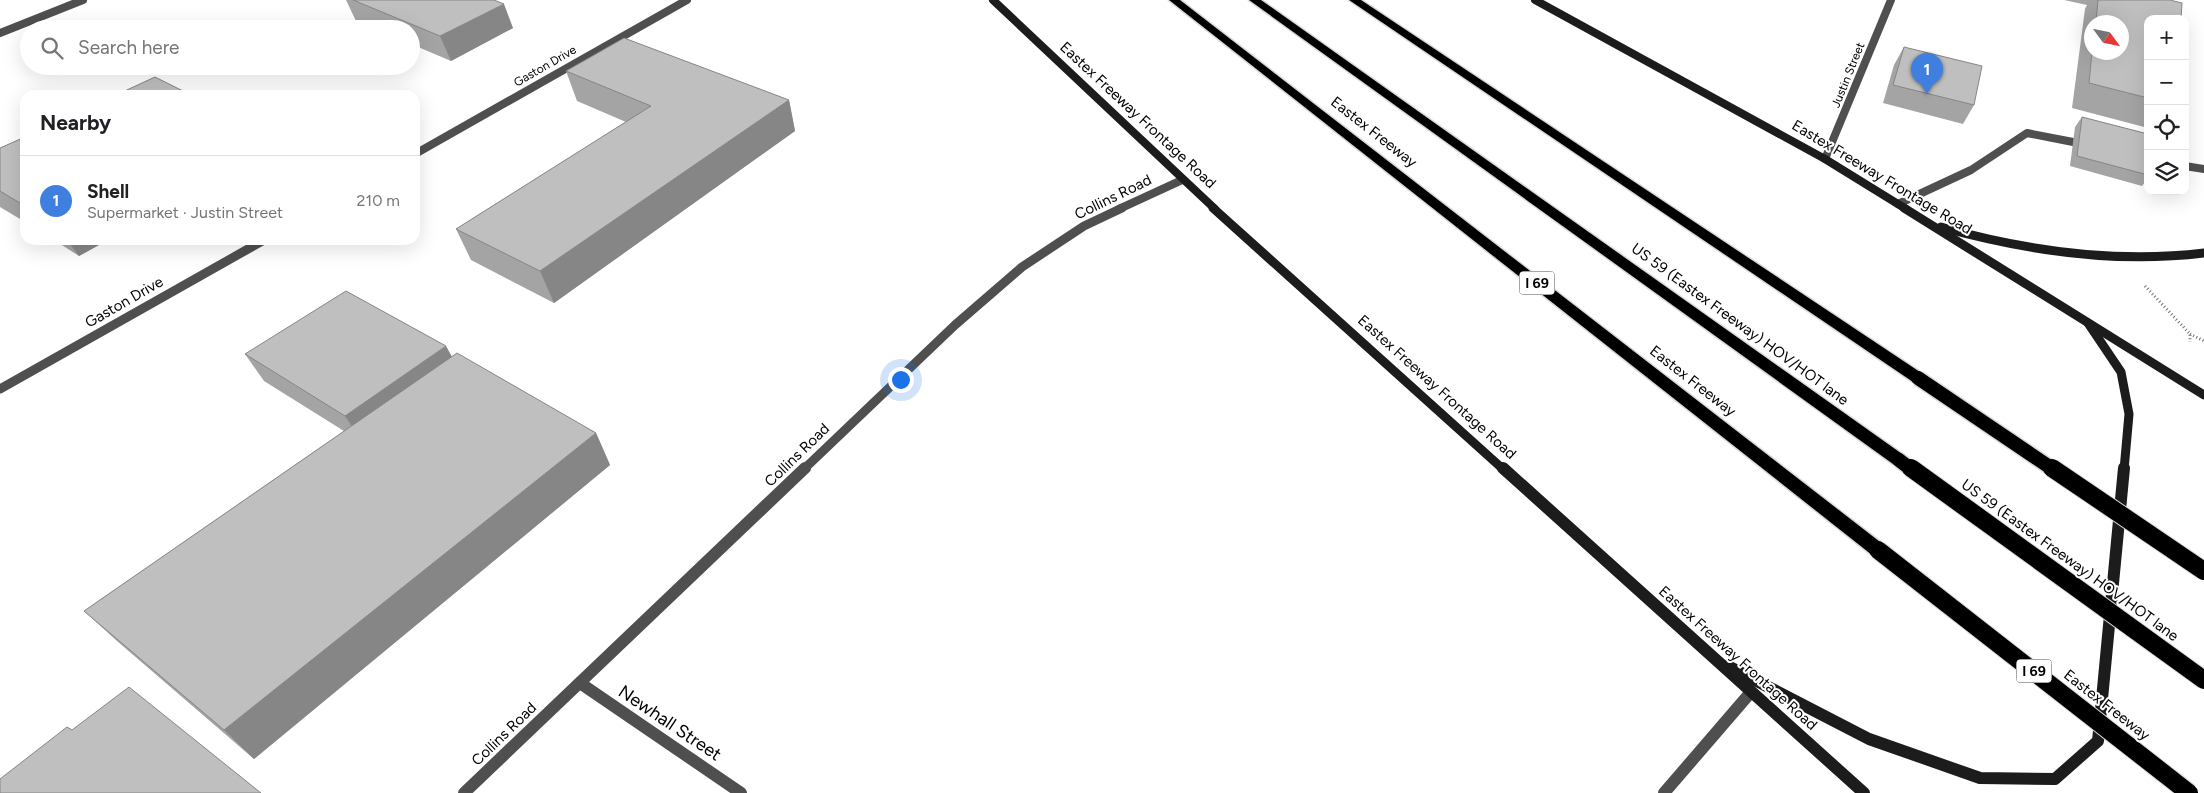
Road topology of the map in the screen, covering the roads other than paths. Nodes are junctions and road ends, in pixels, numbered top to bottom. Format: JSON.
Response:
{"nodes":[{"id":1,"x":83,"y":0,"type":"edge"},
{"id":2,"x":687,"y":0,"type":"edge"},
{"id":3,"x":993,"y":0,"type":"edge"},
{"id":4,"x":1174,"y":0,"type":"edge"},
{"id":5,"x":1254,"y":0,"type":"edge"},
{"id":6,"x":1354,"y":0,"type":"edge"},
{"id":7,"x":1535,"y":0,"type":"edge"},
{"id":8,"x":1891,"y":0,"type":"edge"},
{"id":9,"x":34,"y":20,"type":"edge"},
{"id":10,"x":20,"y":26,"type":"edge"},
{"id":11,"x":0,"y":34,"type":"edge"},
{"id":12,"x":2073,"y":142,"type":"dead end"},
{"id":13,"x":420,"y":151,"type":"edge"},
{"id":14,"x":1825,"y":159,"type":"junction"},
{"id":15,"x":2189,"y":167,"type":"edge"},
{"id":16,"x":2204,"y":169,"type":"edge"},
{"id":17,"x":1182,"y":180,"type":"junction"},
{"id":18,"x":1898,"y":204,"type":"junction"},
{"id":19,"x":1927,"y":223,"type":"junction"},
{"id":20,"x":255,"y":245,"type":"edge"},
{"id":21,"x":2204,"y":253,"type":"edge"},
{"id":22,"x":2088,"y":323,"type":"junction"},
{"id":23,"x":0,"y":389,"type":"edge"},
{"id":24,"x":2204,"y":395,"type":"edge"},
{"id":25,"x":2204,"y":570,"type":"edge"},
{"id":26,"x":1716,"y":660,"type":"junction"},
{"id":27,"x":2204,"y":680,"type":"edge"},
{"id":28,"x":580,"y":683,"type":"junction"},
{"id":29,"x":1751,"y":692,"type":"junction"},
{"id":30,"x":464,"y":793,"type":"edge"},
{"id":31,"x":741,"y":793,"type":"edge"},
{"id":32,"x":1664,"y":793,"type":"edge"},
{"id":33,"x":1864,"y":793,"type":"edge"},
{"id":34,"x":2189,"y":793,"type":"edge"}],
"edges":[{"from":1,"to":9,"type":"street"},
{"from":2,"to":13,"type":"street","name":"Gaston Drive"},
{"from":3,"to":17,"type":"main road","name":"Eastex Freeway Frontage Road"},
{"from":4,"to":34,"type":"highway","name":"Eastex Freeway","number":"I 69","bridge":true},
{"from":5,"to":27,"type":"highway","name":"US 59 (Eastex Freeway) HOV/HOT lane","bridge":true},
{"from":6,"to":25,"type":"highway","bridge":true},
{"from":7,"to":14,"type":"main road","name":"Eastex Freeway Frontage Road"},
{"from":8,"to":14,"type":"street","name":"Justin Street"},
{"from":10,"to":11,"type":"street"},
{"from":12,"to":18,"type":"street"},
{"from":14,"to":18,"type":"main road","name":"Eastex Freeway Frontage Road"},
{"from":15,"to":16,"type":"street"},
{"from":17,"to":26,"type":"main road","name":"Eastex Freeway Frontage Road"},
{"from":17,"to":28,"type":"street","name":"Collins Road"},
{"from":18,"to":19,"type":"main road","name":"Eastex Freeway Frontage Road"},
{"from":19,"to":21,"type":"main road"},
{"from":19,"to":22,"type":"main road","name":"Eastex Freeway Frontage Road"},
{"from":20,"to":23,"type":"street","name":"Gaston Drive"},
{"from":22,"to":24,"type":"main road","name":"Eastex Freeway Frontage Road"},
{"from":22,"to":26,"type":"main road"},
{"from":26,"to":29,"type":"main road","name":"Eastex Freeway Frontage Road"},
{"from":28,"to":30,"type":"street","name":"Collins Road"},
{"from":28,"to":31,"type":"street","name":"Newhall Street"},
{"from":29,"to":32,"type":"street"},
{"from":29,"to":33,"type":"main road","name":"Eastex Freeway Frontage Road"}]}
